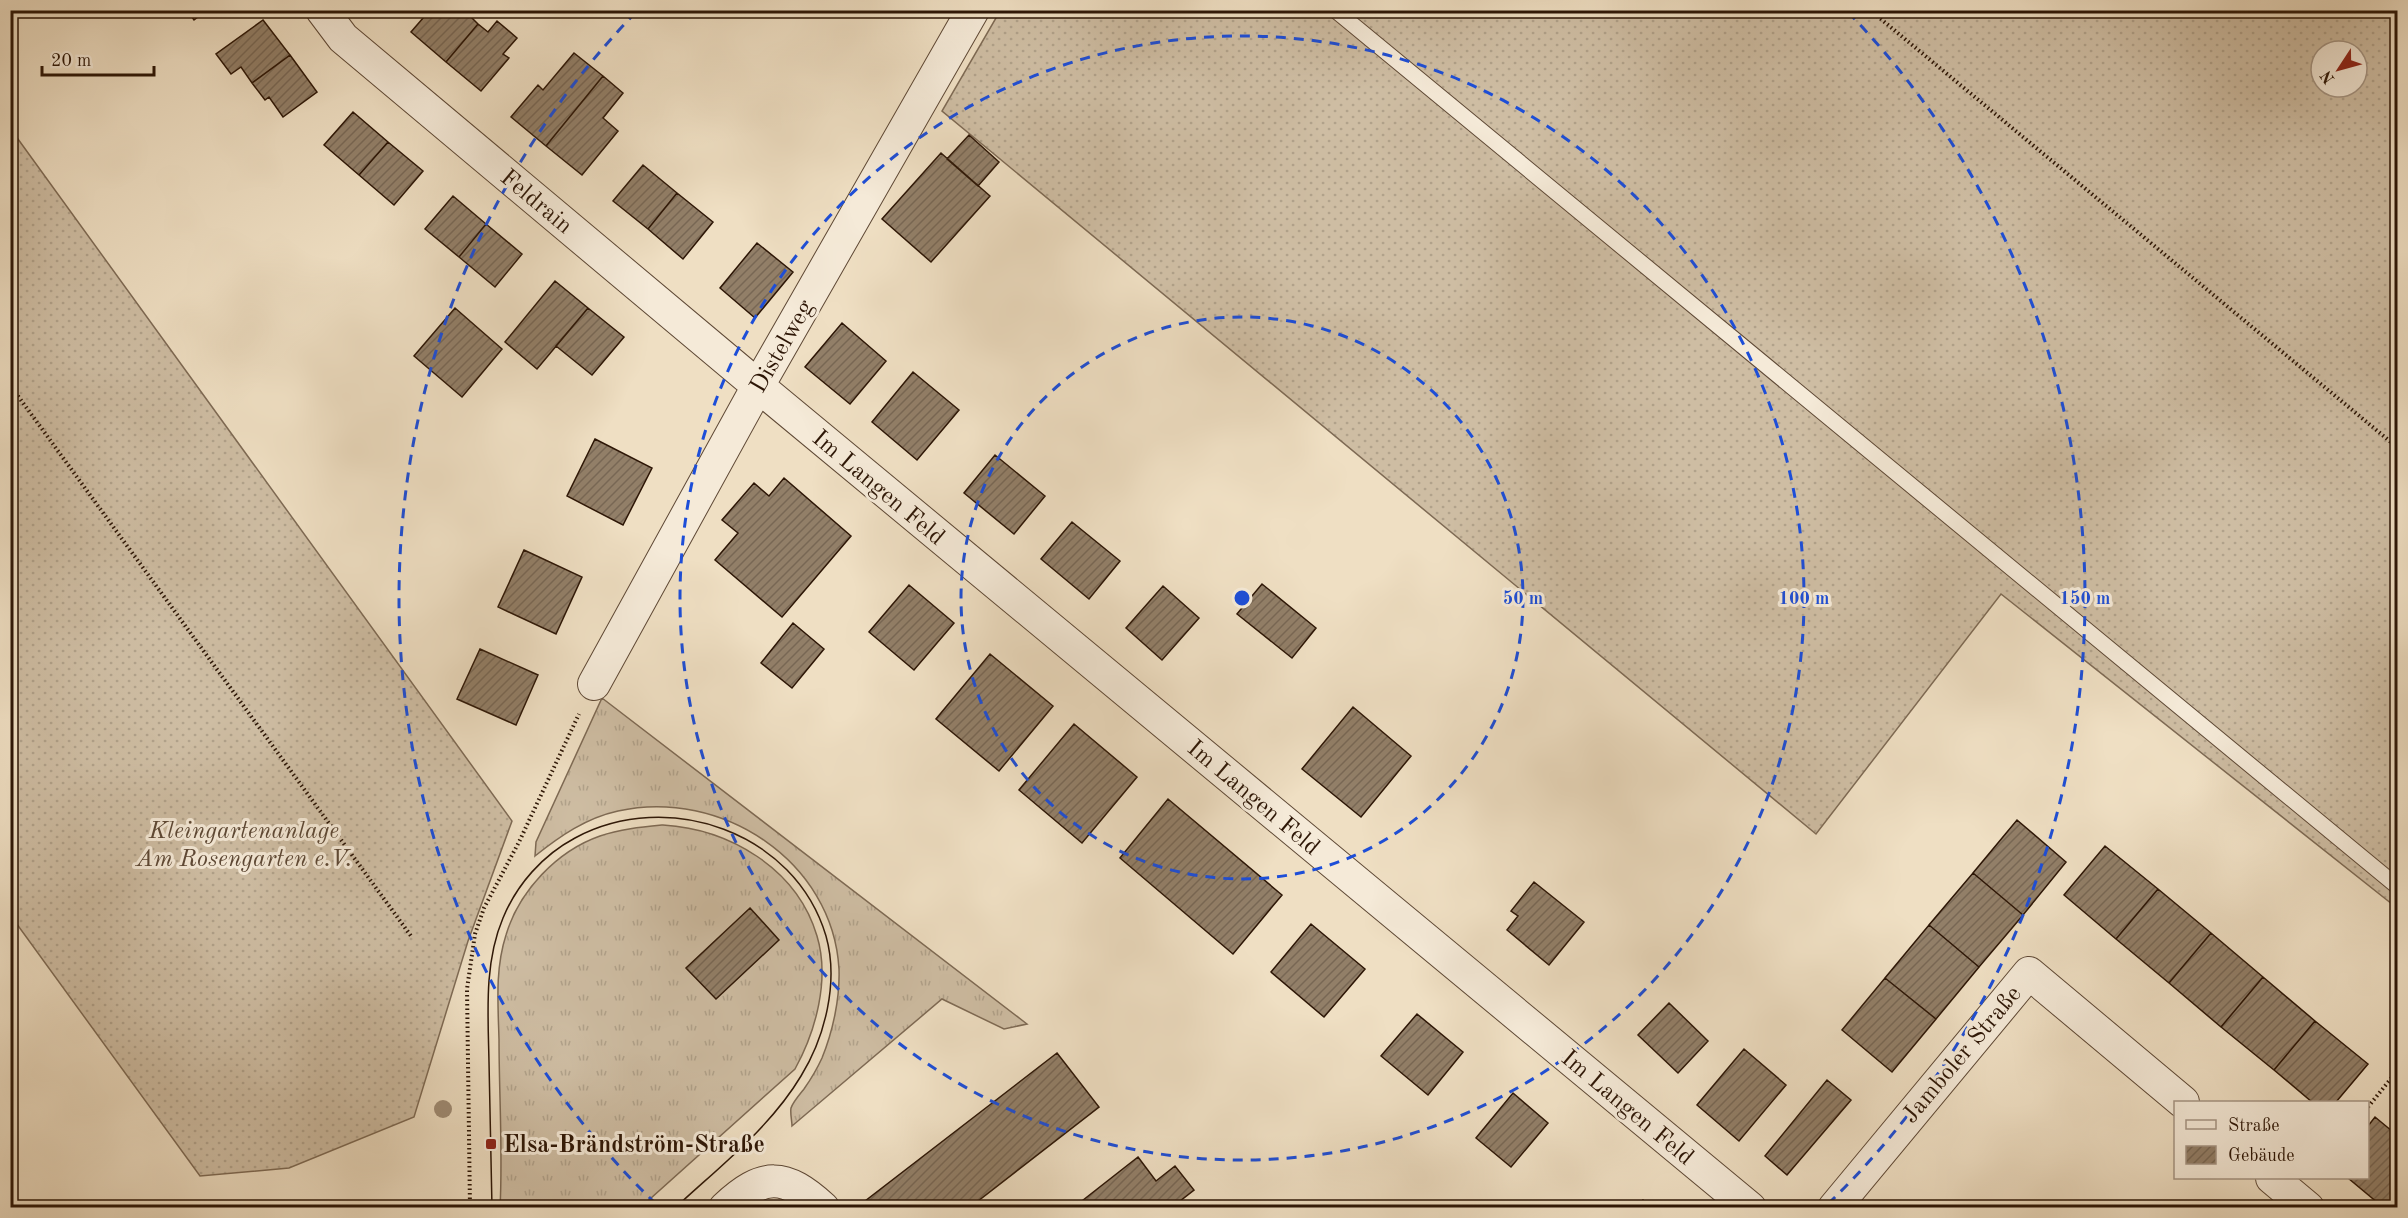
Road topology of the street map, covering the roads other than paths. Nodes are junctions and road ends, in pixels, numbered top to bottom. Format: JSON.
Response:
{"nodes":[{"id":1,"x":322,"y":10,"type":"edge"},
{"id":2,"x":973,"y":10,"type":"edge"},
{"id":3,"x":1335,"y":10,"type":"edge"},
{"id":4,"x":758,"y":386,"type":"junction"},
{"id":5,"x":594,"y":684,"type":"road end"},
{"id":6,"x":2397,"y":886,"type":"edge"},
{"id":7,"x":2182,"y":1101,"type":"edge"},
{"id":8,"x":2273,"y":1179,"type":"edge"},
{"id":9,"x":725,"y":1208,"type":"edge"},
{"id":10,"x":823,"y":1208,"type":"edge"},
{"id":11,"x":1750,"y":1208,"type":"edge"},
{"id":12,"x":1834,"y":1208,"type":"edge"},
{"id":13,"x":2308,"y":1208,"type":"edge"}],
"edges":[{"from":1,"to":4,"type":"street","name":"Feldrain"},
{"from":2,"to":4,"type":"street","name":"Distelweg"},
{"from":3,"to":6,"type":"lane"},
{"from":4,"to":5,"type":"street","name":"Distelweg"},
{"from":4,"to":11,"type":"street","name":"Im Langen Feld"},
{"from":7,"to":12,"type":"street","name":"Jamboler Straße"},
{"from":8,"to":13,"type":"street"},
{"from":9,"to":10,"type":"street"}]}
